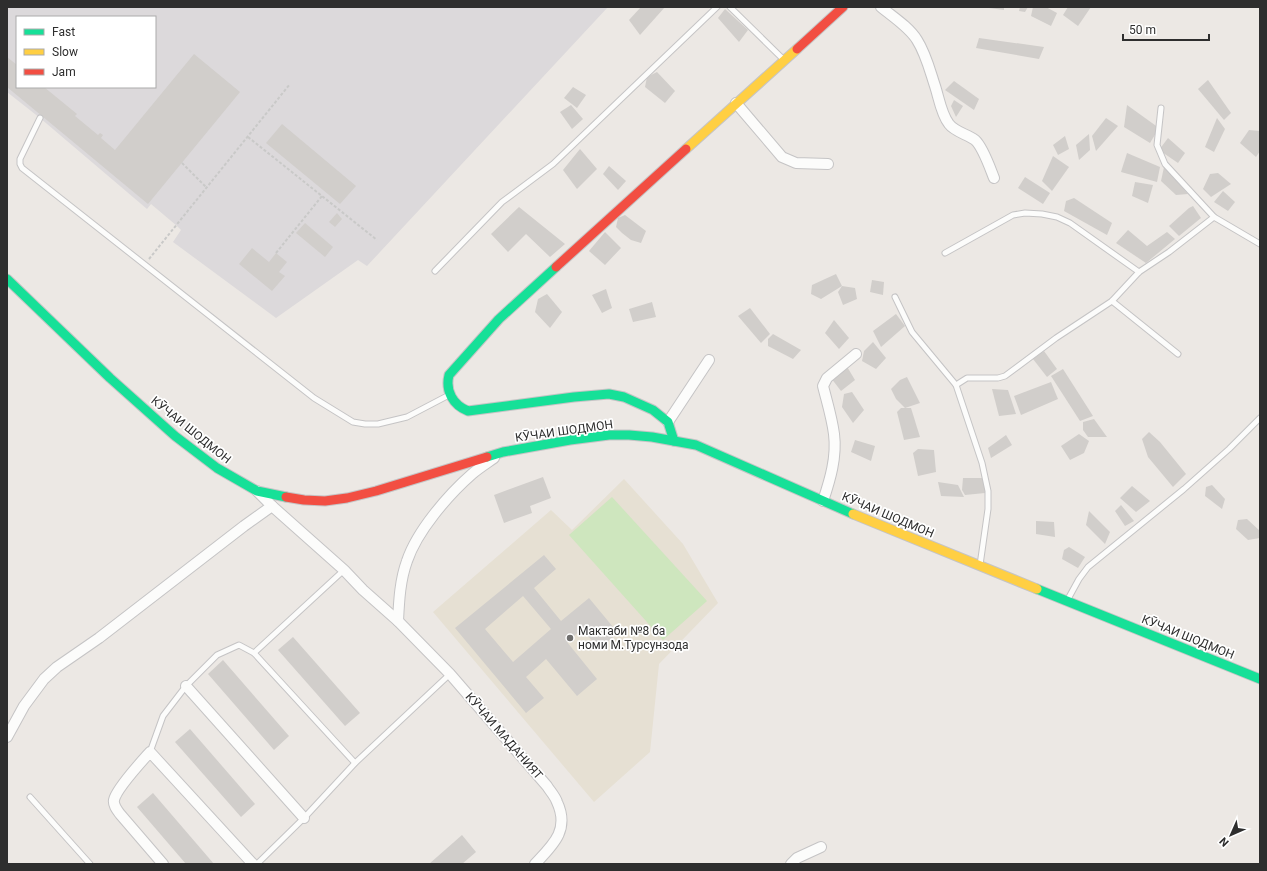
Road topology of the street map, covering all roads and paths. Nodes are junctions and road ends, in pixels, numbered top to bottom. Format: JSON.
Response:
{"nodes":[{"id":1,"x":717,"y":7,"type":"edge"},
{"id":2,"x":730,"y":7,"type":"edge"},
{"id":3,"x":844,"y":7,"type":"edge"},
{"id":4,"x":881,"y":7,"type":"edge"},
{"id":5,"x":784,"y":60,"type":"junction"},
{"id":6,"x":290,"y":84,"type":"dead end"},
{"id":7,"x":736,"y":103,"type":"junction"},
{"id":8,"x":1161,"y":108,"type":"dead end"},
{"id":9,"x":40,"y":118,"type":"dead end"},
{"id":10,"x":248,"y":137,"type":"junction"},
{"id":11,"x":182,"y":163,"type":"dead end"},
{"id":12,"x":828,"y":164,"type":"dead end"},
{"id":13,"x":994,"y":178,"type":"dead end"},
{"id":14,"x":207,"y":188,"type":"junction"},
{"id":15,"x":322,"y":196,"type":"junction"},
{"id":16,"x":1214,"y":217,"type":"junction"},
{"id":17,"x":377,"y":240,"type":"dead end"},
{"id":18,"x":1260,"y":244,"type":"edge"},
{"id":19,"x":945,"y":252,"type":"dead end"},
{"id":20,"x":276,"y":253,"type":"dead end"},
{"id":21,"x":144,"y":264,"type":"junction"},
{"id":22,"x":435,"y":271,"type":"dead end"},
{"id":23,"x":1139,"y":272,"type":"junction"},
{"id":24,"x":7,"y":279,"type":"edge"},
{"id":25,"x":895,"y":297,"type":"dead end"},
{"id":26,"x":1112,"y":301,"type":"junction"},
{"id":27,"x":856,"y":354,"type":"dead end"},
{"id":28,"x":1178,"y":354,"type":"dead end"},
{"id":29,"x":709,"y":360,"type":"dead end"},
{"id":30,"x":956,"y":385,"type":"junction"},
{"id":31,"x":450,"y":394,"type":"junction"},
{"id":32,"x":1260,"y":418,"type":"edge"},
{"id":33,"x":668,"y":422,"type":"junction"},
{"id":34,"x":674,"y":441,"type":"junction"},
{"id":35,"x":503,"y":452,"type":"junction"},
{"id":36,"x":258,"y":491,"type":"junction"},
{"id":37,"x":823,"y":501,"type":"junction"},
{"id":38,"x":272,"y":506,"type":"junction"},
{"id":39,"x":980,"y":566,"type":"junction"},
{"id":40,"x":344,"y":570,"type":"junction"},
{"id":41,"x":1067,"y":601,"type":"junction"},
{"id":42,"x":398,"y":621,"type":"junction"},
{"id":43,"x":254,"y":653,"type":"junction"},
{"id":44,"x":450,"y":674,"type":"junction"},
{"id":45,"x":1260,"y":679,"type":"edge"},
{"id":46,"x":186,"y":686,"type":"junction"},
{"id":47,"x":7,"y":737,"type":"edge"},
{"id":48,"x":150,"y":752,"type":"junction"},
{"id":49,"x":355,"y":763,"type":"junction"},
{"id":50,"x":30,"y":797,"type":"dead end"},
{"id":51,"x":304,"y":818,"type":"junction"},
{"id":52,"x":821,"y":847,"type":"dead end"},
{"id":53,"x":90,"y":864,"type":"edge"},
{"id":54,"x":163,"y":864,"type":"edge"},
{"id":55,"x":253,"y":864,"type":"edge"},
{"id":56,"x":257,"y":864,"type":"edge"},
{"id":57,"x":535,"y":864,"type":"edge"},
{"id":58,"x":791,"y":864,"type":"edge"}],
"edges":[{"from":1,"to":22,"type":"lane"},
{"from":2,"to":5,"type":"lane"},
{"from":3,"to":5,"type":"main road"},
{"from":4,"to":13,"type":"street"},
{"from":5,"to":7,"type":"main road"},
{"from":6,"to":10,"type":"path"},
{"from":7,"to":12,"type":"street"},
{"from":7,"to":31,"type":"main road"},
{"from":8,"to":16,"type":"lane"},
{"from":9,"to":21,"type":"lane"},
{"from":10,"to":14,"type":"path"},
{"from":10,"to":15,"type":"path"},
{"from":11,"to":14,"type":"path"},
{"from":14,"to":21,"type":"path"},
{"from":15,"to":17,"type":"path"},
{"from":15,"to":20,"type":"path"},
{"from":16,"to":18,"type":"lane"},
{"from":16,"to":23,"type":"lane"},
{"from":19,"to":23,"type":"lane"},
{"from":21,"to":31,"type":"lane"},
{"from":23,"to":26,"type":"lane"},
{"from":24,"to":36,"type":"main road","name":"КӮЧАИ ШОДМОН"},
{"from":25,"to":30,"type":"lane"},
{"from":26,"to":28,"type":"lane"},
{"from":26,"to":30,"type":"lane"},
{"from":27,"to":37,"type":"street"},
{"from":29,"to":33,"type":"street"},
{"from":30,"to":39,"type":"lane"},
{"from":31,"to":33,"type":"main road"},
{"from":32,"to":41,"type":"lane"},
{"from":33,"to":34,"type":"main road"},
{"from":34,"to":35,"type":"main road","name":"КӮЧАИ ШОДМОН"},
{"from":34,"to":37,"type":"main road","name":"КӮЧАИ ШОДМОН"},
{"from":35,"to":36,"type":"main road","name":"КӮЧАИ ШОДМОН"},
{"from":35,"to":42,"type":"street"},
{"from":36,"to":38,"type":"street","name":"КӮЧАИ МАДАНИЯТ"},
{"from":37,"to":39,"type":"main road","name":"КӮЧАИ ШОДМОН"},
{"from":38,"to":40,"type":"street","name":"КӮЧАИ МАДАНИЯТ"},
{"from":38,"to":47,"type":"street"},
{"from":39,"to":41,"type":"main road","name":"КӮЧАИ ШОДМОН"},
{"from":40,"to":42,"type":"street","name":"КӮЧАИ МАДАНИЯТ"},
{"from":40,"to":43,"type":"lane"},
{"from":41,"to":45,"type":"main road","name":"КӮЧАИ ШОДМОН"},
{"from":42,"to":44,"type":"street","name":"КӮЧАИ МАДАНИЯТ"},
{"from":43,"to":46,"type":"lane"},
{"from":43,"to":49,"type":"lane"},
{"from":44,"to":49,"type":"lane"},
{"from":44,"to":57,"type":"street","name":"КӮЧАИ МАДАНИЯТ"},
{"from":46,"to":48,"type":"lane"},
{"from":46,"to":51,"type":"street"},
{"from":48,"to":54,"type":"street"},
{"from":48,"to":55,"type":"street"},
{"from":49,"to":51,"type":"lane"},
{"from":50,"to":53,"type":"lane"},
{"from":51,"to":56,"type":"lane"},
{"from":52,"to":58,"type":"street"}]}
